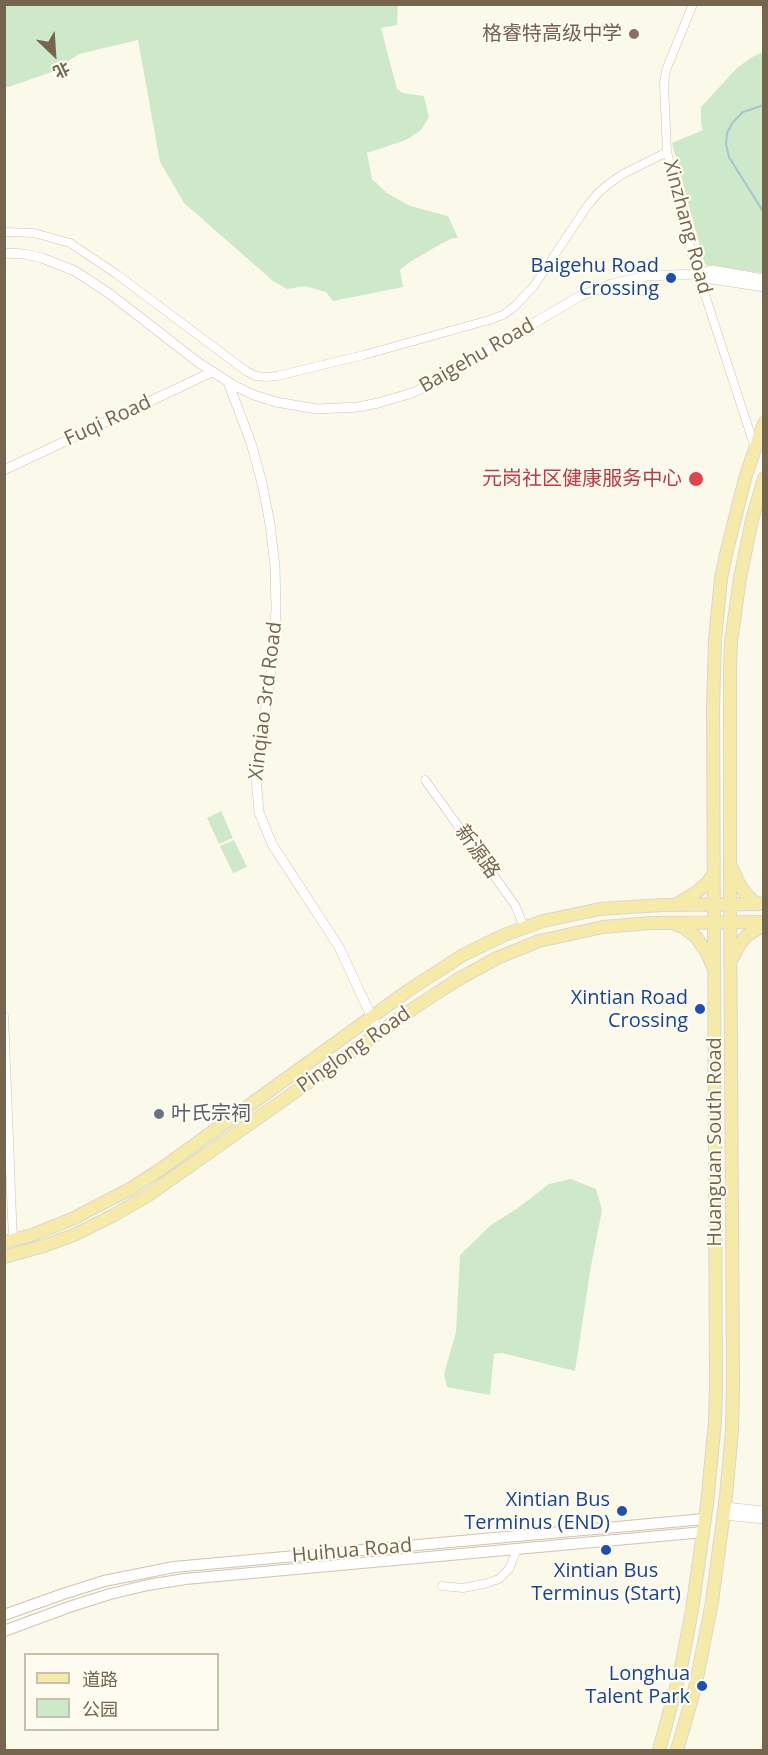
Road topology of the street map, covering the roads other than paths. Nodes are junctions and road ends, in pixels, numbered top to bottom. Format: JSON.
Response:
{"nodes":[{"id":1,"x":693,"y":4,"type":"edge"},
{"id":2,"x":667,"y":152,"type":"junction"},
{"id":3,"x":4,"y":232,"type":"edge"},
{"id":4,"x":4,"y":253,"type":"edge"},
{"id":5,"x":698,"y":274,"type":"junction"},
{"id":6,"x":764,"y":279,"type":"edge"},
{"id":7,"x":764,"y":288,"type":"edge"},
{"id":8,"x":212,"y":372,"type":"junction"},
{"id":9,"x":228,"y":381,"type":"junction"},
{"id":10,"x":764,"y":423,"type":"edge"},
{"id":11,"x":755,"y":448,"type":"junction"},
{"id":12,"x":4,"y":470,"type":"edge"},
{"id":13,"x":764,"y":478,"type":"edge"},
{"id":14,"x":424,"y":780,"type":"dead end"},
{"id":15,"x":730,"y":858,"type":"junction"},
{"id":16,"x":713,"y":873,"type":"junction"},
{"id":17,"x":713,"y":904,"type":"junction"},
{"id":18,"x":730,"y":904,"type":"junction"},
{"id":19,"x":763,"y":904,"type":"edge"},
{"id":20,"x":673,"y":905,"type":"junction"},
{"id":21,"x":667,"y":922,"type":"junction"},
{"id":22,"x":713,"y":922,"type":"junction"},
{"id":23,"x":730,"y":922,"type":"junction"},
{"id":24,"x":764,"y":924,"type":"edge"},
{"id":25,"x":524,"y":927,"type":"junction"},
{"id":26,"x":731,"y":964,"type":"junction"},
{"id":27,"x":714,"y":972,"type":"junction"},
{"id":28,"x":4,"y":1016,"type":"edge"},
{"id":29,"x":371,"y":1016,"type":"junction"},
{"id":30,"x":379,"y":1033,"type":"junction"},
{"id":31,"x":9,"y":1241,"type":"edge"},
{"id":32,"x":4,"y":1257,"type":"edge"},
{"id":33,"x":724,"y":1511,"type":"junction"},
{"id":34,"x":764,"y":1511,"type":"edge"},
{"id":35,"x":705,"y":1519,"type":"junction"},
{"id":36,"x":764,"y":1519,"type":"edge"},
{"id":37,"x":704,"y":1532,"type":"junction"},
{"id":38,"x":517,"y":1549,"type":"junction"},
{"id":39,"x":442,"y":1586,"type":"dead end"},
{"id":40,"x":4,"y":1616,"type":"edge"},
{"id":41,"x":4,"y":1631,"type":"edge"},
{"id":42,"x":668,"y":1719,"type":"junction"},
{"id":43,"x":686,"y":1721,"type":"junction"},
{"id":44,"x":659,"y":1750,"type":"edge"},
{"id":45,"x":677,"y":1750,"type":"edge"}],
"edges":[{"from":1,"to":2,"type":"street","name":"Xinzhang Road"},
{"from":2,"to":3,"type":"street"},
{"from":2,"to":5,"type":"street","name":"Xinzhang Road"},
{"from":4,"to":8,"type":"street","name":"Baigehu Road"},
{"from":5,"to":6,"type":"street","name":"Baigehu Road"},
{"from":5,"to":7,"type":"street","name":"Baigehu Road"},
{"from":5,"to":9,"type":"street","name":"Baigehu Road"},
{"from":5,"to":11,"type":"street","name":"Xinzhang Road"},
{"from":8,"to":9,"type":"street","name":"Baigehu Road"},
{"from":8,"to":12,"type":"street","name":"Fuqi Road"},
{"from":9,"to":29,"type":"street","name":"Xinqiao 3rd Road"},
{"from":10,"to":11,"type":"main road","name":"Huanguan South Road"},
{"from":11,"to":16,"type":"main road","name":"Huanguan South Road"},
{"from":13,"to":15,"type":"main road","name":"Huanguan South Road"},
{"from":14,"to":25,"type":"street","name":"新源路"},
{"from":15,"to":18,"type":"main road","name":"Huanguan South Road"},
{"from":15,"to":19,"type":"main road"},
{"from":16,"to":17,"type":"main road","name":"Huanguan South Road"},
{"from":16,"to":20,"type":"main road"},
{"from":17,"to":18,"type":"main road","name":"Pinglong Road"},
{"from":17,"to":20,"type":"main road","name":"Pinglong Road"},
{"from":17,"to":22,"type":"main road","name":"Huanguan South Road"},
{"from":18,"to":19,"type":"main road","name":"Pinglong Road"},
{"from":18,"to":23,"type":"main road","name":"Huanguan South Road"},
{"from":20,"to":25,"type":"main road","name":"Pinglong Road"},
{"from":21,"to":22,"type":"main road","name":"Pinglong Road"},
{"from":21,"to":27,"type":"main road"},
{"from":21,"to":30,"type":"main road","name":"Pinglong Road"},
{"from":22,"to":23,"type":"main road","name":"Pinglong Road"},
{"from":22,"to":27,"type":"main road","name":"Huanguan South Road"},
{"from":23,"to":24,"type":"main road","name":"Pinglong Road"},
{"from":23,"to":26,"type":"main road","name":"Huanguan South Road"},
{"from":24,"to":26,"type":"main road"},
{"from":25,"to":29,"type":"main road","name":"Pinglong Road"},
{"from":26,"to":33,"type":"main road","name":"Huanguan South Road"},
{"from":27,"to":35,"type":"main road","name":"Huanguan South Road"},
{"from":28,"to":31,"type":"street"},
{"from":29,"to":30,"type":"street","name":"Xinqiao 3rd Road"},
{"from":29,"to":31,"type":"main road","name":"Pinglong Road"},
{"from":30,"to":32,"type":"main road","name":"Pinglong Road"},
{"from":33,"to":34,"type":"street"},
{"from":33,"to":36,"type":"street"},
{"from":33,"to":43,"type":"main road","name":"Huanguan South Road"},
{"from":35,"to":37,"type":"main road","name":"Huanguan South Road"},
{"from":35,"to":40,"type":"main road","name":"Huihua Road"},
{"from":37,"to":38,"type":"main road","name":"Huihua Road"},
{"from":37,"to":42,"type":"main road","name":"Huanguan South Road"},
{"from":38,"to":39,"type":"street"},
{"from":38,"to":41,"type":"main road","name":"Huihua Road"},
{"from":42,"to":43,"type":"main road"},
{"from":42,"to":44,"type":"main road","name":"Huanguan South Road"},
{"from":43,"to":45,"type":"main road","name":"Huanguan South Road"}]}
